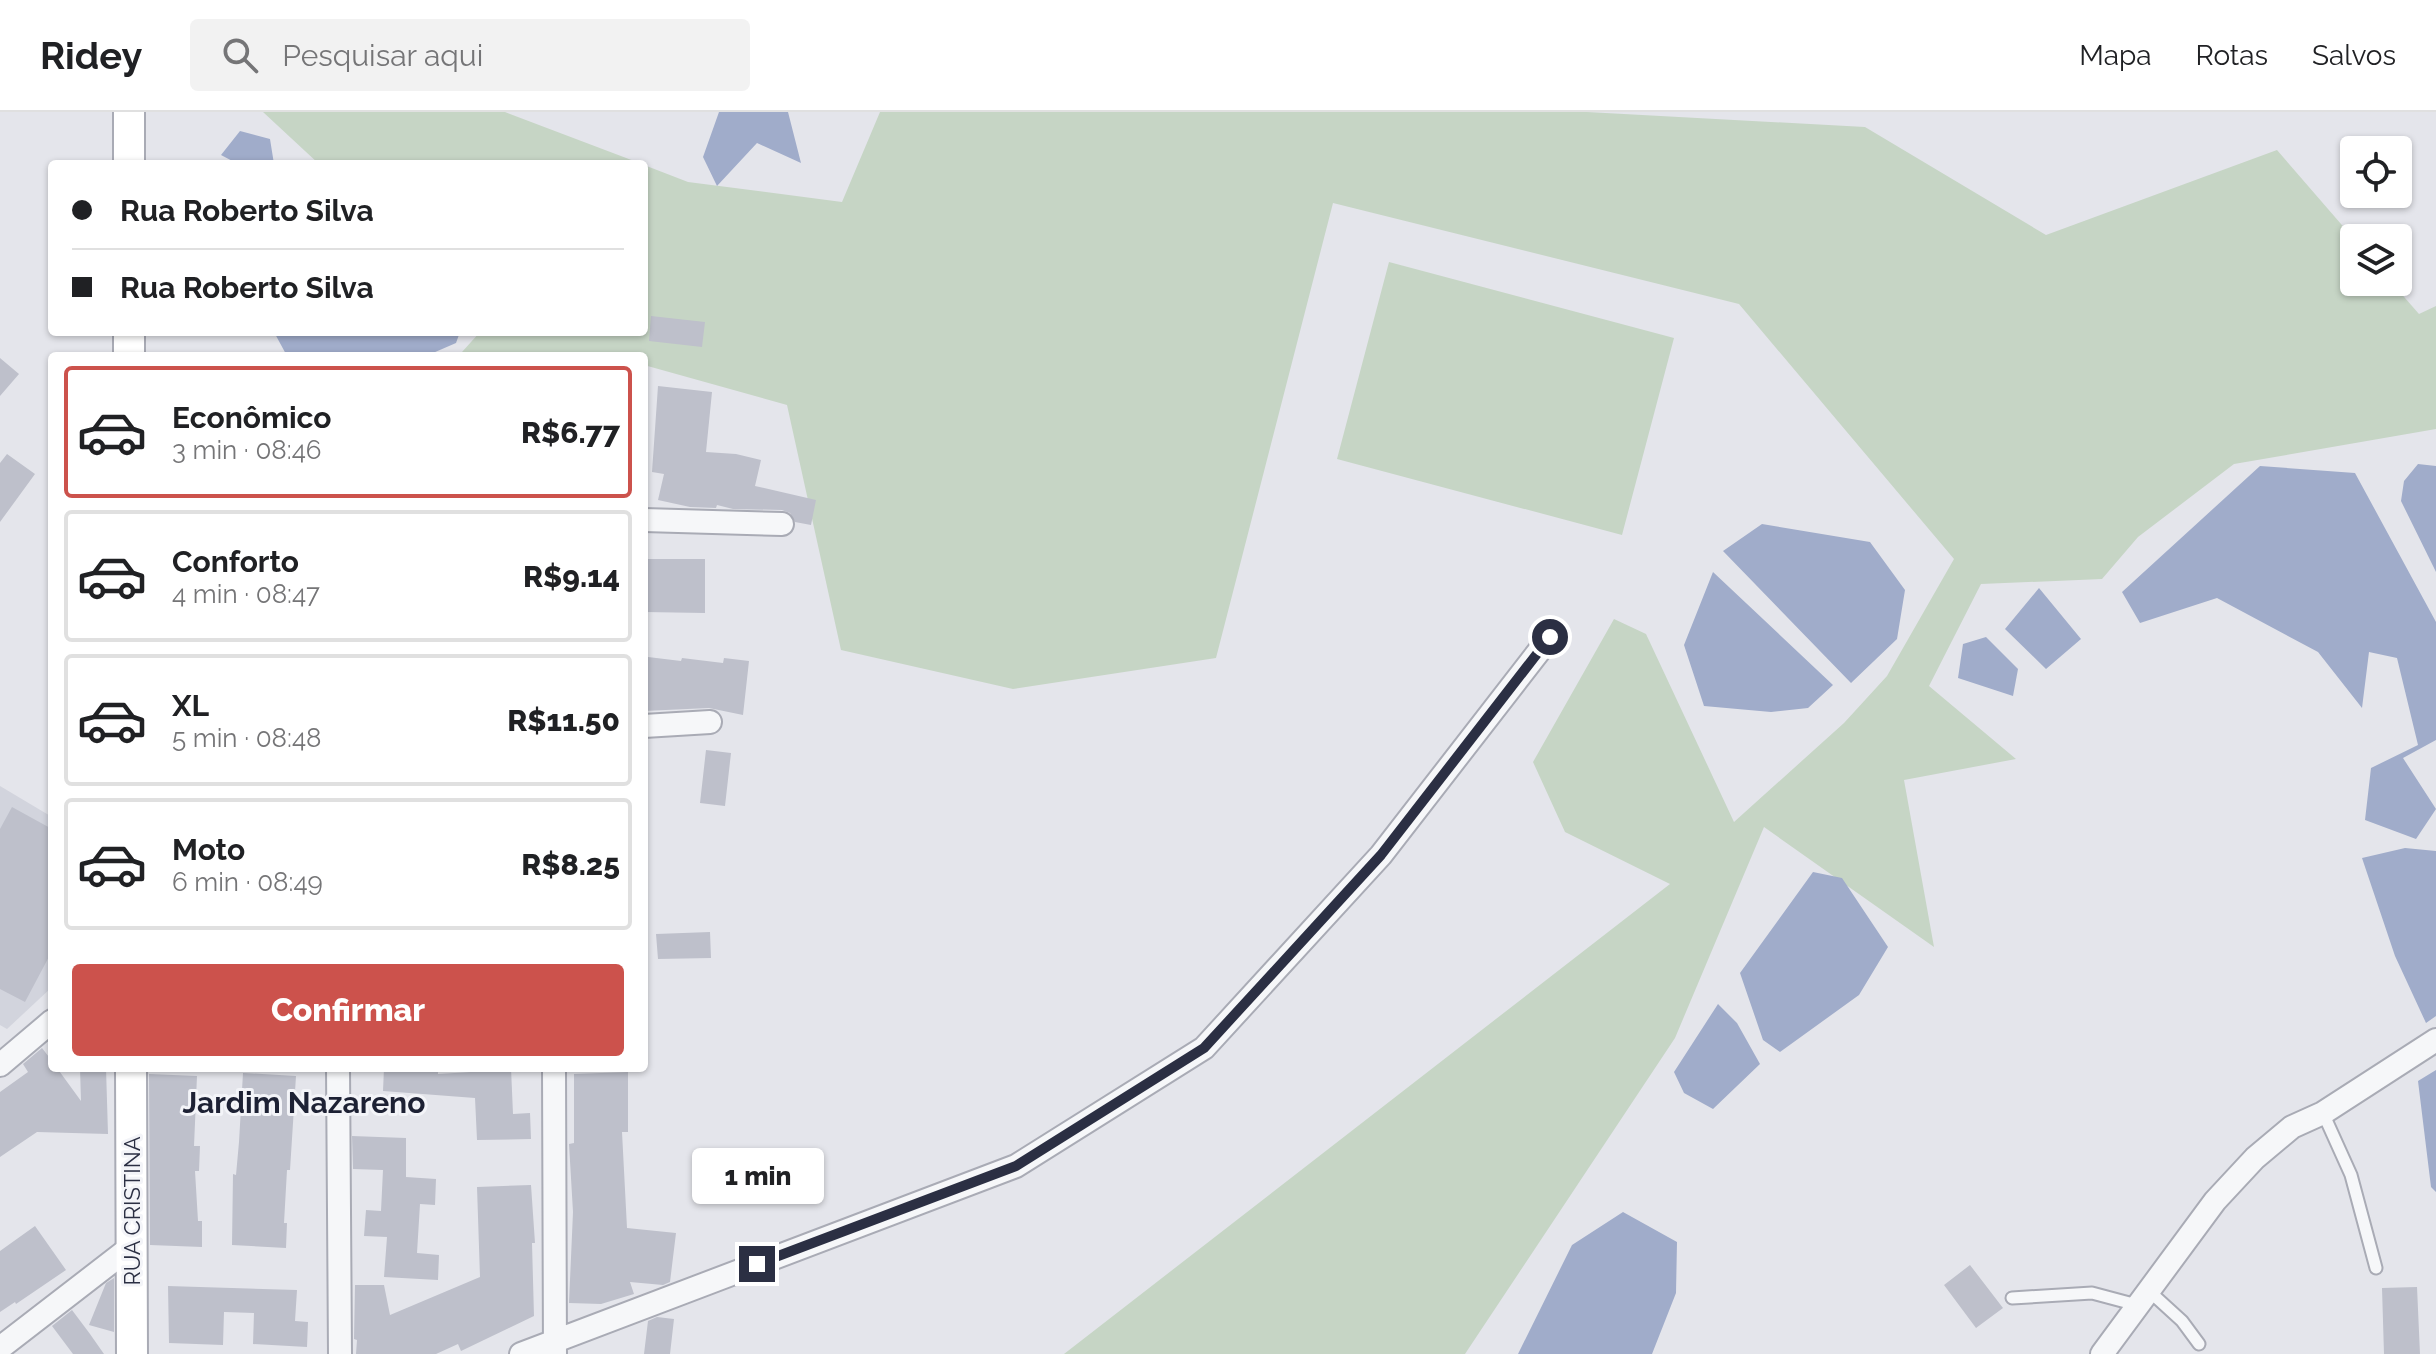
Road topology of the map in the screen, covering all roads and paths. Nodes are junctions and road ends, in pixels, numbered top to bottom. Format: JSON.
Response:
{"nodes":[{"id":1,"x":129,"y":112,"type":"edge"},
{"id":2,"x":129,"y":160,"type":"edge"},
{"id":3,"x":648,"y":520,"type":"edge"},
{"id":4,"x":782,"y":524,"type":"dead end"},
{"id":5,"x":1550,"y":637,"type":"dead end"},
{"id":6,"x":710,"y":722,"type":"dead end"},
{"id":7,"x":648,"y":726,"type":"edge"},
{"id":8,"x":48,"y":1024,"type":"edge"},
{"id":9,"x":2436,"y":1040,"type":"edge"},
{"id":10,"x":0,"y":1065,"type":"edge"},
{"id":11,"x":131,"y":1072,"type":"edge"},
{"id":12,"x":338,"y":1072,"type":"edge"},
{"id":13,"x":554,"y":1072,"type":"edge"},
{"id":14,"x":2323,"y":1113,"type":"junction"},
{"id":15,"x":132,"y":1246,"type":"junction"},
{"id":16,"x":2376,"y":1268,"type":"dead end"},
{"id":17,"x":2142,"y":1297,"type":"junction"},
{"id":18,"x":2012,"y":1298,"type":"dead end"},
{"id":19,"x":2199,"y":1344,"type":"dead end"},
{"id":20,"x":555,"y":1347,"type":"edge"},
{"id":21,"x":0,"y":1348,"type":"edge"},
{"id":22,"x":132,"y":1354,"type":"edge"},
{"id":23,"x":340,"y":1354,"type":"edge"},
{"id":24,"x":521,"y":1354,"type":"edge"},
{"id":25,"x":2102,"y":1354,"type":"edge"}],
"edges":[{"from":1,"to":2,"type":"main road"},
{"from":3,"to":4,"type":"street"},
{"from":5,"to":20,"type":"street"},
{"from":6,"to":7,"type":"street"},
{"from":8,"to":10,"type":"street"},
{"from":9,"to":14,"type":"street"},
{"from":11,"to":15,"type":"main road","name":"RUA CRISTINA"},
{"from":12,"to":23,"type":"street"},
{"from":13,"to":20,"type":"street"},
{"from":14,"to":16,"type":"lane"},
{"from":14,"to":17,"type":"street"},
{"from":15,"to":21,"type":"street"},
{"from":15,"to":22,"type":"main road","name":"RUA CRISTINA"},
{"from":17,"to":18,"type":"lane"},
{"from":17,"to":19,"type":"lane"},
{"from":17,"to":25,"type":"street"},
{"from":20,"to":24,"type":"street"}]}
